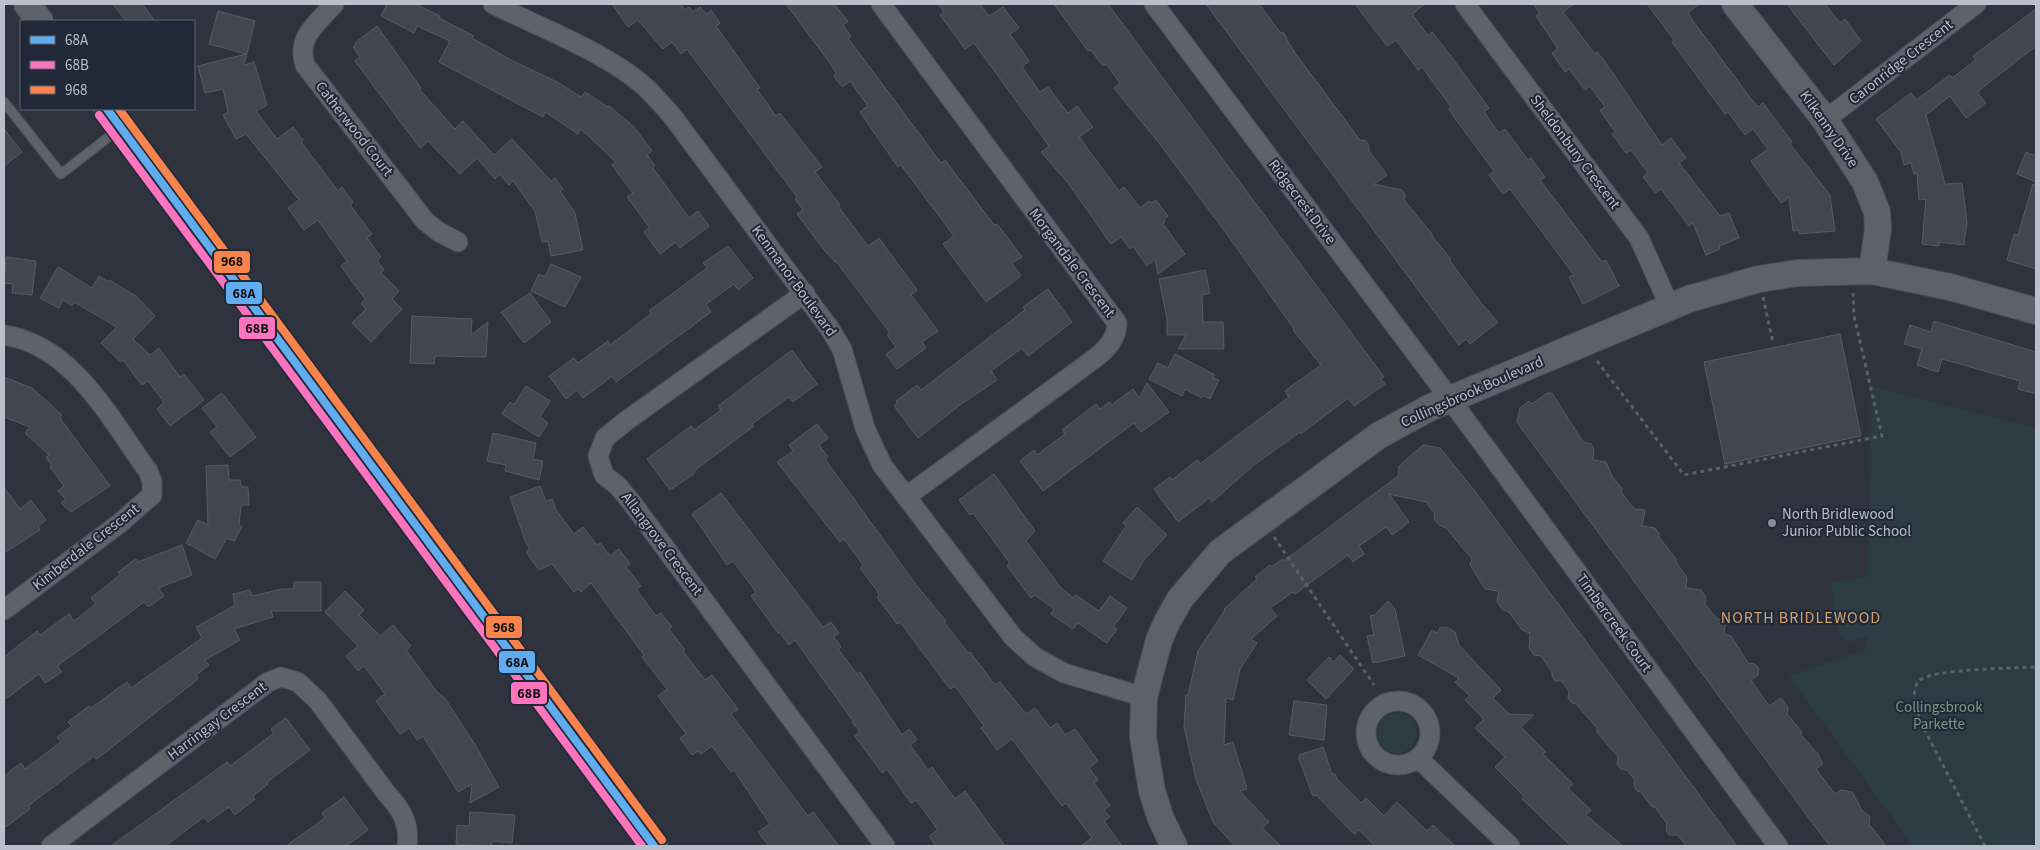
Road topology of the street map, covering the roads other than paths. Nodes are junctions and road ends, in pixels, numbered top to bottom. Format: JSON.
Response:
{"nodes":[{"id":1,"x":27,"y":4,"type":"edge"},
{"id":2,"x":334,"y":4,"type":"edge"},
{"id":3,"x":493,"y":4,"type":"edge"},
{"id":4,"x":881,"y":4,"type":"edge"},
{"id":5,"x":1154,"y":4,"type":"edge"},
{"id":6,"x":1465,"y":4,"type":"edge"},
{"id":7,"x":1735,"y":4,"type":"edge"},
{"id":8,"x":1976,"y":4,"type":"edge"},
{"id":9,"x":39,"y":20,"type":"edge"},
{"id":10,"x":4,"y":102,"type":"edge"},
{"id":11,"x":114,"y":118,"type":"edge"},
{"id":12,"x":1825,"y":120,"type":"junction"},
{"id":13,"x":458,"y":242,"type":"dead end"},
{"id":14,"x":1862,"y":271,"type":"junction"},
{"id":15,"x":805,"y":293,"type":"junction"},
{"id":16,"x":1670,"y":307,"type":"junction"},
{"id":17,"x":2036,"y":311,"type":"edge"},
{"id":18,"x":4,"y":335,"type":"edge"},
{"id":19,"x":1450,"y":399,"type":"junction"},
{"id":20,"x":907,"y":496,"type":"junction"},
{"id":21,"x":4,"y":610,"type":"edge"},
{"id":22,"x":1144,"y":697,"type":"junction"},
{"id":23,"x":1418,"y":758,"type":"dead end"},
{"id":24,"x":50,"y":846,"type":"edge"},
{"id":25,"x":408,"y":846,"type":"edge"},
{"id":26,"x":654,"y":846,"type":"edge"},
{"id":27,"x":886,"y":846,"type":"edge"},
{"id":28,"x":1174,"y":846,"type":"edge"},
{"id":29,"x":1510,"y":846,"type":"edge"},
{"id":30,"x":1778,"y":846,"type":"edge"}],
"edges":[{"from":1,"to":9,"type":"street"},
{"from":2,"to":13,"type":"street","name":"Catherwood Court"},
{"from":3,"to":15,"type":"street","name":"Kenmanor Boulevard"},
{"from":4,"to":20,"type":"street","name":"Morgandale Crescent"},
{"from":5,"to":19,"type":"street","name":"Ridgecrest Drive"},
{"from":6,"to":16,"type":"street","name":"Sheldonbury Crescent"},
{"from":7,"to":12,"type":"street","name":"Kilkenny Drive"},
{"from":8,"to":12,"type":"street","name":"Caronridge Crescent"},
{"from":10,"to":11,"type":"lane"},
{"from":11,"to":26,"type":"street"},
{"from":12,"to":14,"type":"street","name":"Kilkenny Drive"},
{"from":14,"to":16,"type":"street","name":"Collingsbrook Boulevard"},
{"from":14,"to":17,"type":"street","name":"Collingsbrook Boulevard"},
{"from":15,"to":20,"type":"street","name":"Kenmanor Boulevard"},
{"from":15,"to":27,"type":"street","name":"Allangrove Crescent"},
{"from":16,"to":19,"type":"street","name":"Collingsbrook Boulevard"},
{"from":18,"to":21,"type":"street","name":"Kimberdale Crescent"},
{"from":19,"to":22,"type":"street","name":"Collingsbrook Boulevard"},
{"from":19,"to":30,"type":"street","name":"Timbercreek Court"},
{"from":20,"to":22,"type":"street","name":"Kenmanor Boulevard"},
{"from":22,"to":28,"type":"street","name":"Collingsbrook Boulevard"},
{"from":23,"to":29,"type":"street"},
{"from":24,"to":25,"type":"street","name":"Harringay Crescent"}]}
